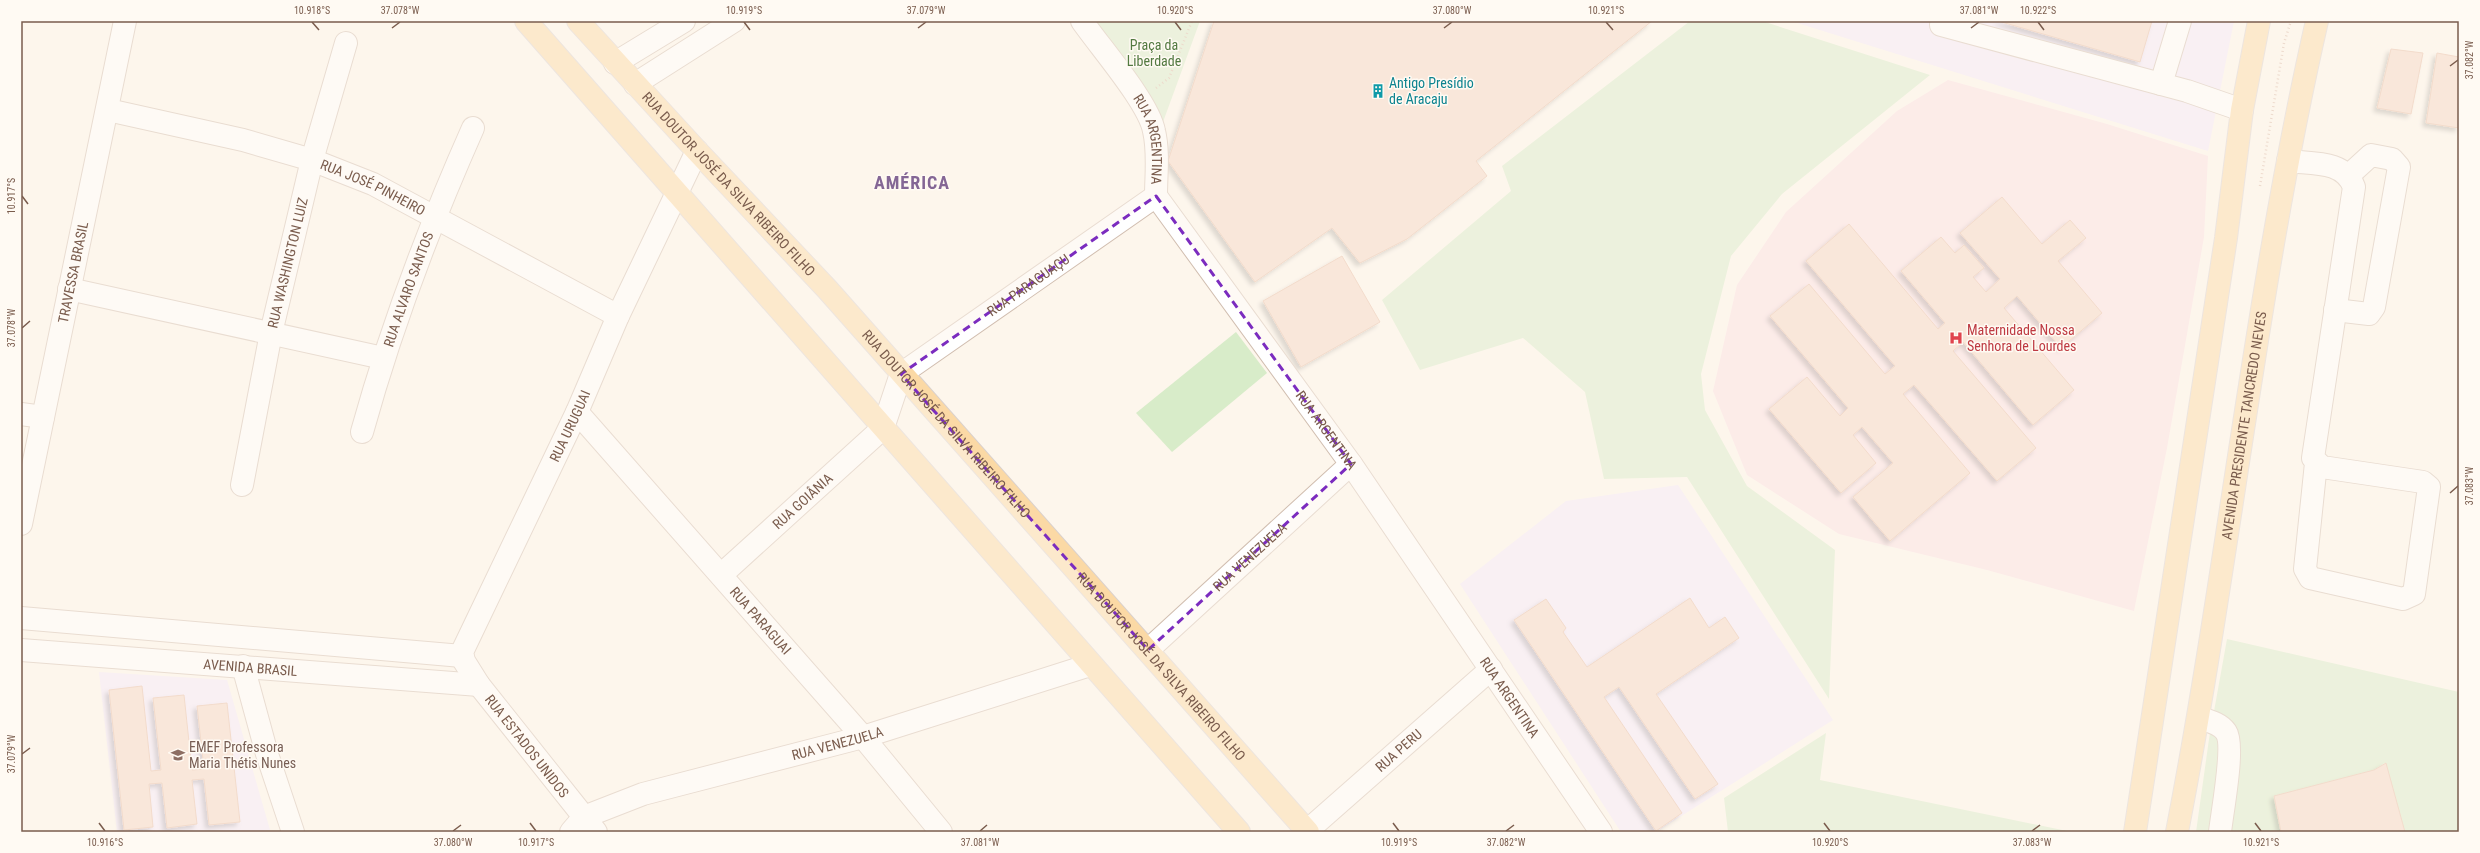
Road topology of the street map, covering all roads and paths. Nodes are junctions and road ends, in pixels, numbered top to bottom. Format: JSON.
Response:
{"nodes":[{"id":1,"x":126,"y":21,"type":"edge"},
{"id":2,"x":526,"y":21,"type":"edge"},
{"id":3,"x":578,"y":21,"type":"edge"},
{"id":4,"x":684,"y":21,"type":"edge"},
{"id":5,"x":734,"y":21,"type":"edge"},
{"id":6,"x":1082,"y":21,"type":"edge"},
{"id":7,"x":1192,"y":21,"type":"edge"},
{"id":8,"x":2180,"y":21,"type":"edge"},
{"id":9,"x":2260,"y":21,"type":"edge"},
{"id":10,"x":2318,"y":21,"type":"edge"},
{"id":11,"x":1941,"y":25,"type":"dead end"},
{"id":12,"x":346,"y":43,"type":"dead end"},
{"id":13,"x":615,"y":63,"type":"junction"},
{"id":14,"x":635,"y":84,"type":"junction"},
{"id":15,"x":2161,"y":84,"type":"junction"},
{"id":16,"x":1140,"y":100,"type":"junction"},
{"id":17,"x":108,"y":110,"type":"junction"},
{"id":18,"x":2242,"y":110,"type":"junction"},
{"id":19,"x":473,"y":128,"type":"dead end"},
{"id":20,"x":697,"y":151,"type":"junction"},
{"id":21,"x":312,"y":160,"type":"junction"},
{"id":22,"x":2288,"y":161,"type":"junction"},
{"id":23,"x":2348,"y":176,"type":"junction"},
{"id":24,"x":677,"y":194,"type":"junction"},
{"id":25,"x":1156,"y":196,"type":"junction"},
{"id":26,"x":434,"y":218,"type":"junction"},
{"id":27,"x":69,"y":289,"type":"junction"},
{"id":28,"x":2335,"y":310,"type":"junction"},
{"id":29,"x":618,"y":316,"type":"junction"},
{"id":30,"x":271,"y":333,"type":"junction"},
{"id":31,"x":383,"y":358,"type":"junction"},
{"id":32,"x":901,"y":374,"type":"junction"},
{"id":33,"x":577,"y":412,"type":"junction"},
{"id":34,"x":21,"y":414,"type":"edge"},
{"id":35,"x":43,"y":417,"type":"junction"},
{"id":36,"x":883,"y":428,"type":"junction"},
{"id":37,"x":362,"y":432,"type":"dead end"},
{"id":38,"x":2316,"y":463,"type":"junction"},
{"id":39,"x":1351,"y":464,"type":"junction"},
{"id":40,"x":242,"y":485,"type":"dead end"},
{"id":41,"x":21,"y":524,"type":"edge"},
{"id":42,"x":721,"y":575,"type":"junction"},
{"id":43,"x":21,"y":618,"type":"edge"},
{"id":44,"x":21,"y":650,"type":"edge"},
{"id":45,"x":1148,"y":650,"type":"junction"},
{"id":46,"x":462,"y":656,"type":"junction"},
{"id":47,"x":1090,"y":665,"type":"junction"},
{"id":48,"x":243,"y":666,"type":"junction"},
{"id":49,"x":1491,"y":669,"type":"junction"},
{"id":50,"x":479,"y":684,"type":"junction"},
{"id":51,"x":2199,"y":718,"type":"junction"},
{"id":52,"x":863,"y":737,"type":"junction"},
{"id":53,"x":584,"y":827,"type":"edge"},
{"id":54,"x":293,"y":832,"type":"edge"},
{"id":55,"x":941,"y":832,"type":"edge"},
{"id":56,"x":1239,"y":832,"type":"edge"},
{"id":57,"x":1308,"y":832,"type":"edge"},
{"id":58,"x":1601,"y":832,"type":"edge"},
{"id":59,"x":2135,"y":832,"type":"edge"},
{"id":60,"x":2177,"y":832,"type":"edge"},
{"id":61,"x":2220,"y":832,"type":"edge"}],
"edges":[{"from":1,"to":17,"type":"street","name":"TRAVESSA BRASIL"},
{"from":2,"to":24,"type":"main road"},
{"from":3,"to":13,"type":"main road","name":"RUA DOUTOR JOSÉ DA SILVA RIBEIRO FILHO"},
{"from":4,"to":13,"type":"street"},
{"from":5,"to":14,"type":"street"},
{"from":6,"to":16,"type":"street","name":"RUA ARGENTINA"},
{"from":7,"to":16,"type":"path"},
{"from":8,"to":15,"type":"street"},
{"from":9,"to":18,"type":"main road"},
{"from":10,"to":22,"type":"main road","name":"AVENIDA PRESIDENTE TANCREDO NEVES"},
{"from":11,"to":15,"type":"street"},
{"from":12,"to":21,"type":"street","name":"RUA WASHINGTON LUIZ"},
{"from":13,"to":14,"type":"main road","name":"RUA DOUTOR JOSÉ DA SILVA RIBEIRO FILHO"},
{"from":14,"to":20,"type":"main road","name":"RUA DOUTOR JOSÉ DA SILVA RIBEIRO FILHO"},
{"from":15,"to":18,"type":"street"},
{"from":16,"to":25,"type":"street","name":"RUA ARGENTINA"},
{"from":17,"to":21,"type":"street","name":"RUA JOSÉ PINHEIRO"},
{"from":17,"to":27,"type":"street","name":"TRAVESSA BRASIL"},
{"from":18,"to":59,"type":"main road"},
{"from":19,"to":26,"type":"street","name":"RUA ALVARO SANTOS"},
{"from":20,"to":24,"type":"street","name":"RUA URUGUAI"},
{"from":20,"to":32,"type":"main road","name":"RUA DOUTOR JOSÉ DA SILVA RIBEIRO FILHO"},
{"from":21,"to":26,"type":"street","name":"RUA JOSÉ PINHEIRO"},
{"from":21,"to":30,"type":"street","name":"RUA WASHINGTON LUIZ"},
{"from":22,"to":23,"type":"street"},
{"from":22,"to":51,"type":"main road","name":"AVENIDA PRESIDENTE TANCREDO NEVES"},
{"from":23,"to":28,"type":"street"},
{"from":23,"to":28,"type":"street"},
{"from":24,"to":29,"type":"street","name":"RUA URUGUAI"},
{"from":24,"to":36,"type":"main road"},
{"from":25,"to":32,"type":"street","name":"RUA PARAGUAÇU"},
{"from":25,"to":39,"type":"street","name":"RUA ARGENTINA"},
{"from":26,"to":29,"type":"street","name":"RUA JOSÉ PINHEIRO"},
{"from":26,"to":31,"type":"street","name":"RUA ALVARO SANTOS"},
{"from":27,"to":30,"type":"street"},
{"from":27,"to":35,"type":"street","name":"TRAVESSA BRASIL"},
{"from":28,"to":38,"type":"street"},
{"from":29,"to":33,"type":"street","name":"RUA URUGUAI"},
{"from":30,"to":31,"type":"street"},
{"from":30,"to":40,"type":"street","name":"RUA WASHINGTON LUIZ"},
{"from":31,"to":37,"type":"street","name":"RUA ALVARO SANTOS"},
{"from":32,"to":36,"type":"street"},
{"from":32,"to":45,"type":"main road","name":"RUA DOUTOR JOSÉ DA SILVA RIBEIRO FILHO"},
{"from":33,"to":42,"type":"street","name":"RUA PARAGUAI"},
{"from":33,"to":46,"type":"street","name":"RUA URUGUAI"},
{"from":34,"to":35,"type":"street"},
{"from":35,"to":41,"type":"street","name":"TRAVESSA BRASIL"},
{"from":36,"to":42,"type":"street","name":"RUA GOIÂNIA"},
{"from":36,"to":47,"type":"main road"},
{"from":38,"to":38,"type":"street"},
{"from":39,"to":45,"type":"street","name":"RUA VENEZUELA"},
{"from":39,"to":49,"type":"street","name":"RUA ARGENTINA"},
{"from":42,"to":52,"type":"street","name":"RUA PARAGUAI"},
{"from":43,"to":46,"type":"street","name":"AVENIDA BRASIL"},
{"from":44,"to":48,"type":"street","name":"AVENIDA BRASIL"},
{"from":45,"to":57,"type":"main road","name":"RUA DOUTOR JOSÉ DA SILVA RIBEIRO FILHO"},
{"from":46,"to":50,"type":"street","name":"RUA ESTADOS UNIDOS"},
{"from":47,"to":52,"type":"street","name":"RUA VENEZUELA"},
{"from":47,"to":56,"type":"main road"},
{"from":48,"to":50,"type":"street","name":"AVENIDA BRASIL"},
{"from":48,"to":54,"type":"street"},
{"from":49,"to":57,"type":"street","name":"RUA PERU"},
{"from":49,"to":58,"type":"street","name":"RUA ARGENTINA"},
{"from":50,"to":53,"type":"street","name":"RUA ESTADOS UNIDOS"},
{"from":51,"to":60,"type":"main road","name":"AVENIDA PRESIDENTE TANCREDO NEVES"},
{"from":51,"to":61,"type":"street"},
{"from":52,"to":53,"type":"street","name":"RUA VENEZUELA"},
{"from":52,"to":55,"type":"street","name":"RUA PARAGUAI"}]}
